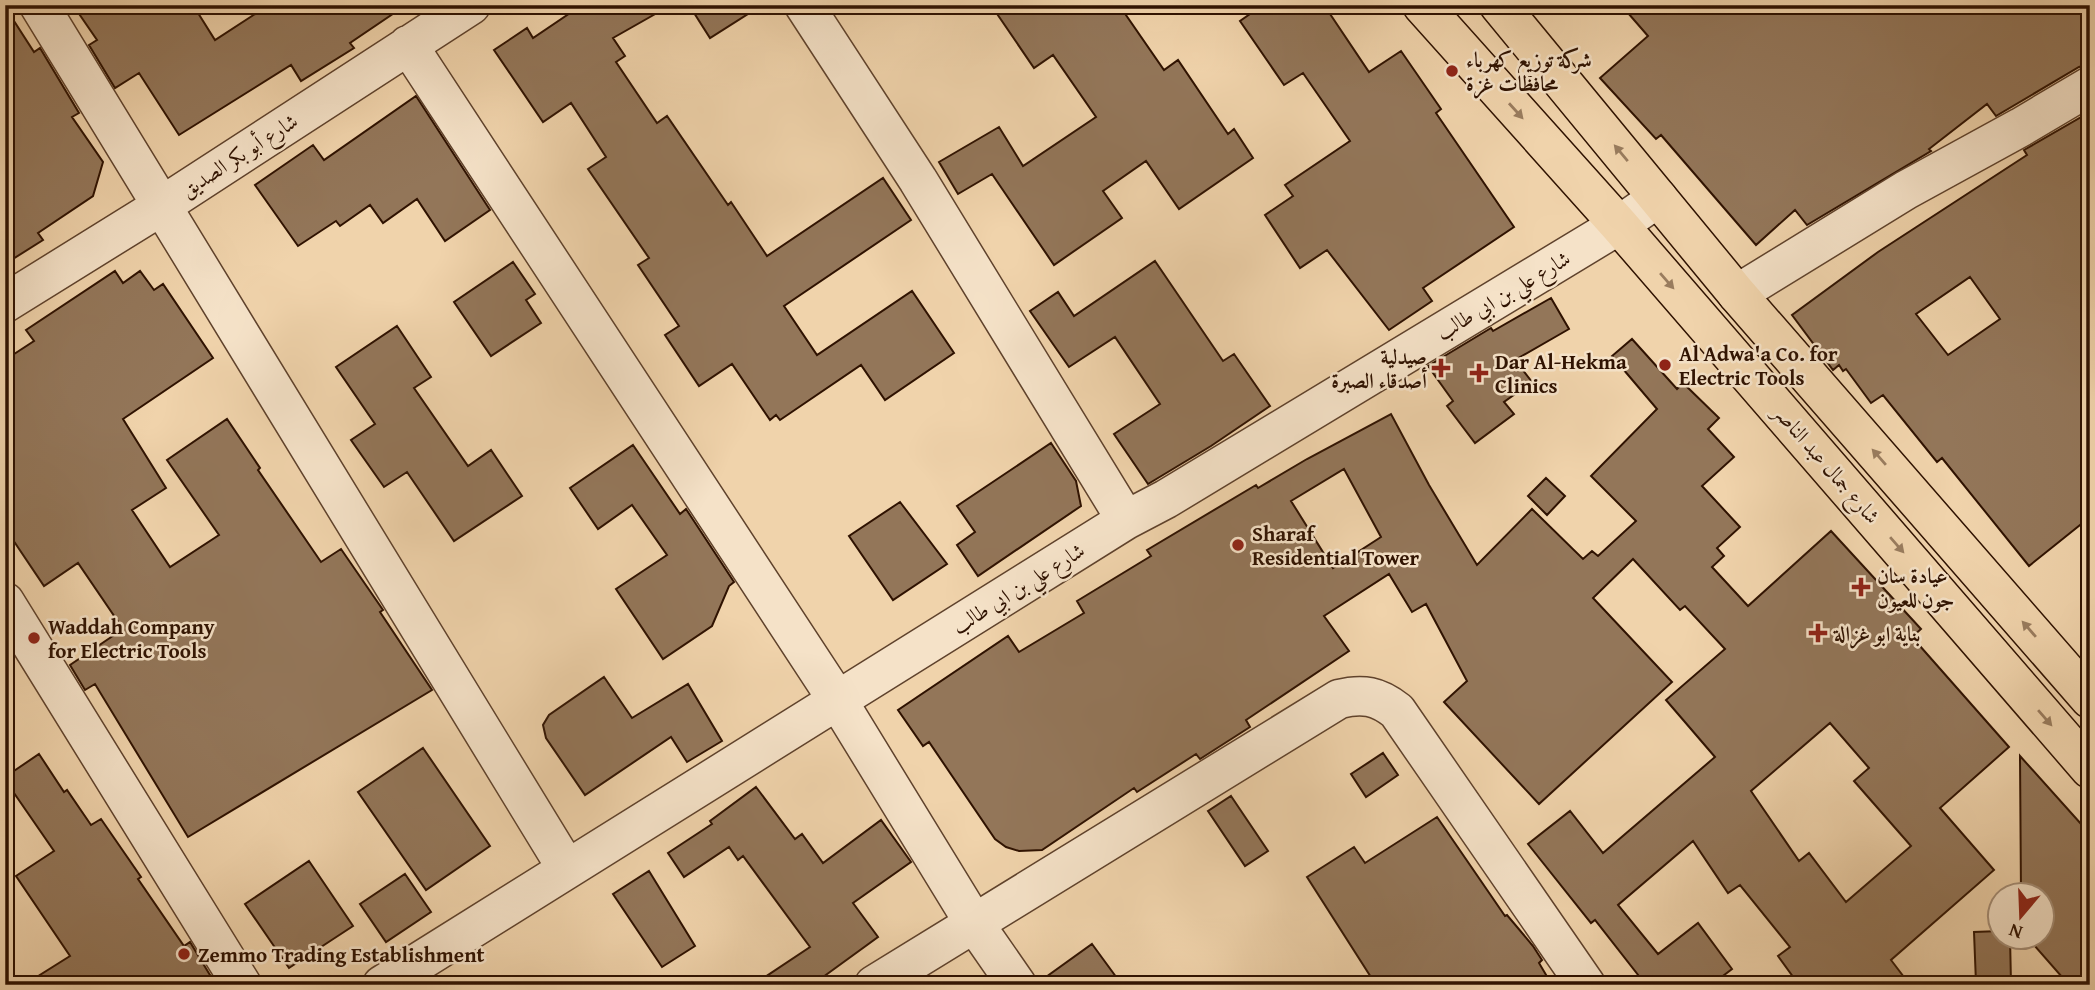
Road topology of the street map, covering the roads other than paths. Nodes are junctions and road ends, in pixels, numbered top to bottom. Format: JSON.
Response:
{"nodes":[{"id":1,"x":38,"y":5,"type":"edge"},
{"id":2,"x":471,"y":5,"type":"edge"},
{"id":3,"x":804,"y":5,"type":"edge"},
{"id":4,"x":1422,"y":5,"type":"edge"},
{"id":5,"x":1499,"y":5,"type":"edge"},
{"id":6,"x":408,"y":45,"type":"junction"},
{"id":7,"x":2090,"y":86,"type":"edge"},
{"id":8,"x":1658,"y":198,"type":"junction"},
{"id":9,"x":163,"y":205,"type":"junction"},
{"id":10,"x":1619,"y":225,"type":"junction"},
{"id":11,"x":1737,"y":294,"type":"junction"},
{"id":12,"x":5,"y":303,"type":"edge"},
{"id":13,"x":1126,"y":520,"type":"junction"},
{"id":14,"x":5,"y":602,"type":"edge"},
{"id":15,"x":2090,"y":699,"type":"edge"},
{"id":16,"x":838,"y":701,"type":"junction"},
{"id":17,"x":2090,"y":769,"type":"edge"},
{"id":18,"x":568,"y":869,"type":"junction"},
{"id":19,"x":974,"y":923,"type":"junction"},
{"id":20,"x":242,"y":985,"type":"edge"},
{"id":21,"x":382,"y":985,"type":"edge"},
{"id":22,"x":874,"y":985,"type":"edge"},
{"id":23,"x":1017,"y":985,"type":"edge"},
{"id":24,"x":1586,"y":985,"type":"edge"}],
"edges":[{"from":1,"to":9,"type":"street"},
{"from":2,"to":6,"type":"street","name":"شارع أبو بكر الصديق"},
{"from":3,"to":13,"type":"street"},
{"from":4,"to":10,"type":"main road","name":"شارع جمال عبد الناصر","one_way":true},
{"from":8,"to":5,"type":"main road","name":"شارع جمال عبد الناصر","one_way":true},
{"from":6,"to":9,"type":"street","name":"شارع أبو بكر الصديق"},
{"from":6,"to":16,"type":"street"},
{"from":7,"to":11,"type":"street"},
{"from":8,"to":10,"type":"street","name":"شارع علي بن ابي طالب"},
{"from":8,"to":11,"type":"main road","name":"شارع جمال عبد الناصر"},
{"from":9,"to":12,"type":"street","name":"شارع أبو بكر الصديق"},
{"from":9,"to":18,"type":"street"},
{"from":10,"to":13,"type":"street","name":"شارع علي بن ابي طالب"},
{"from":10,"to":17,"type":"main road","name":"شارع جمال عبد الناصر","one_way":true},
{"from":15,"to":11,"type":"main road","name":"شارع جمال عبد الناصر","one_way":true},
{"from":13,"to":16,"type":"street","name":"شارع علي بن ابي طالب"},
{"from":14,"to":20,"type":"street"},
{"from":16,"to":18,"type":"street","name":"شارع علي بن ابي طالب"},
{"from":16,"to":19,"type":"street"},
{"from":18,"to":21,"type":"street","name":"شارع علي بن ابي طالب"},
{"from":19,"to":22,"type":"street"},
{"from":19,"to":23,"type":"street"},
{"from":19,"to":24,"type":"street"}]}
